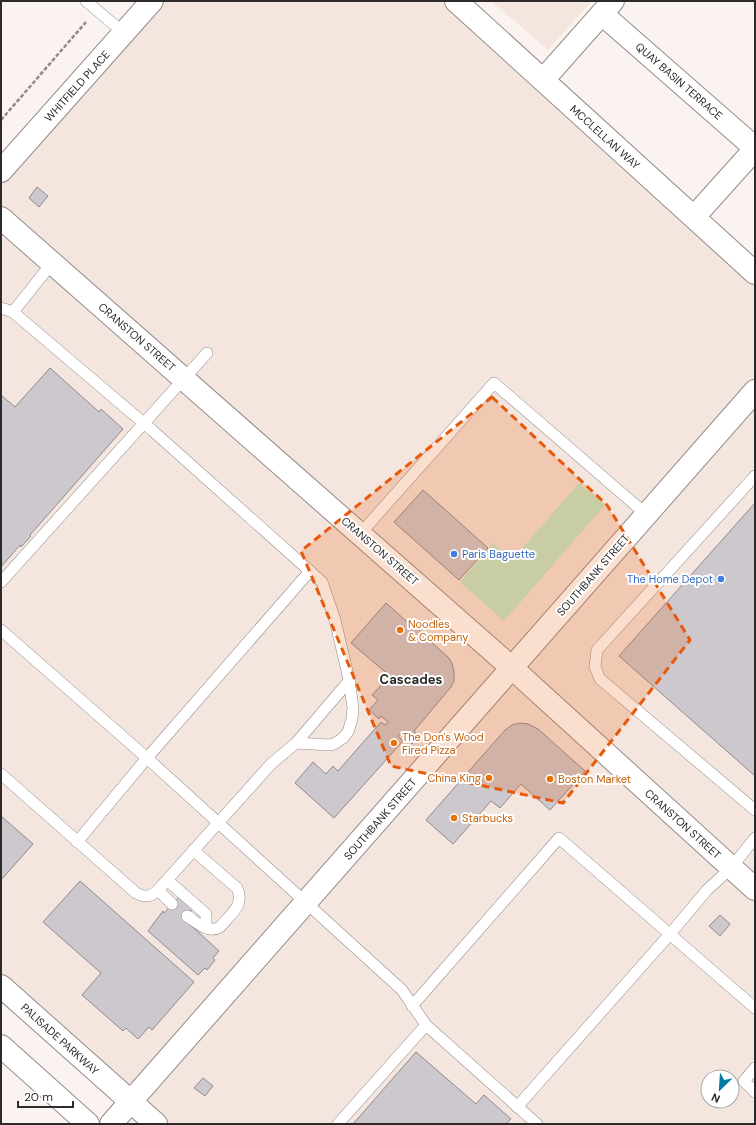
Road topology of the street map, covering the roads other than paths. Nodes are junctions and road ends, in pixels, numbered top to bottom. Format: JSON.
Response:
{"nodes":[{"id":1,"x":86,"y":1,"type":"edge"},
{"id":2,"x":152,"y":1,"type":"edge"},
{"id":3,"x":456,"y":1,"type":"edge"},
{"id":4,"x":608,"y":7,"type":"edge"},
{"id":5,"x":124,"y":33,"type":"junction"},
{"id":6,"x":543,"y":80,"type":"junction"},
{"id":7,"x":755,"y":149,"type":"edge"},
{"id":8,"x":1,"y":171,"type":"edge"},
{"id":9,"x":694,"y":217,"type":"junction"},
{"id":10,"x":1,"y":218,"type":"edge"},
{"id":11,"x":52,"y":263,"type":"junction"},
{"id":12,"x":755,"y":273,"type":"edge"},
{"id":13,"x":1,"y":308,"type":"edge"},
{"id":14,"x":13,"y":312,"type":"junction"},
{"id":15,"x":207,"y":354,"type":"dead end"},
{"id":16,"x":185,"y":379,"type":"junction"},
{"id":17,"x":755,"y":392,"type":"edge"},
{"id":18,"x":144,"y":424,"type":"junction"},
{"id":19,"x":755,"y":476,"type":"edge"},
{"id":20,"x":646,"y":515,"type":"junction"},
{"id":21,"x":360,"y":534,"type":"junction"},
{"id":22,"x":310,"y":571,"type":"junction"},
{"id":23,"x":1,"y":582,"type":"edge"},
{"id":24,"x":1,"y":630,"type":"edge"},
{"id":25,"x":512,"y":668,"type":"junction"},
{"id":26,"x":349,"y":681,"type":"junction"},
{"id":27,"x":296,"y":743,"type":"junction"},
{"id":28,"x":147,"y":758,"type":"junction"},
{"id":29,"x":1,"y":774,"type":"edge"},
{"id":30,"x":755,"y":810,"type":"edge"},
{"id":31,"x":219,"y":823,"type":"junction"},
{"id":32,"x":755,"y":838,"type":"edge"},
{"id":33,"x":77,"y":842,"type":"junction"},
{"id":34,"x":194,"y":850,"type":"junction"},
{"id":35,"x":731,"y":868,"type":"junction"},
{"id":36,"x":167,"y":880,"type":"junction"},
{"id":37,"x":755,"y":889,"type":"edge"},
{"id":38,"x":158,"y":890,"type":"junction"},
{"id":39,"x":306,"y":902,"type":"junction"},
{"id":40,"x":172,"y":904,"type":"dead end"},
{"id":41,"x":187,"y":916,"type":"dead end"},
{"id":42,"x":206,"y":928,"type":"junction"},
{"id":43,"x":670,"y":934,"type":"junction"},
{"id":44,"x":1,"y":986,"type":"edge"},
{"id":45,"x":412,"y":1006,"type":"junction"},
{"id":46,"x":755,"y":1008,"type":"edge"},
{"id":47,"x":426,"y":1025,"type":"junction"},
{"id":48,"x":1,"y":1046,"type":"edge"},
{"id":49,"x":755,"y":1068,"type":"edge"},
{"id":50,"x":755,"y":1092,"type":"edge"},
{"id":51,"x":131,"y":1102,"type":"junction"},
{"id":52,"x":517,"y":1107,"type":"junction"},
{"id":53,"x":88,"y":1124,"type":"edge"},
{"id":54,"x":111,"y":1124,"type":"edge"},
{"id":55,"x":156,"y":1124,"type":"edge"},
{"id":56,"x":338,"y":1124,"type":"edge"},
{"id":57,"x":537,"y":1124,"type":"edge"}],
"edges":[{"from":1,"to":5,"type":"lane"},
{"from":2,"to":5,"type":"street","name":"WHITFIELD PLACE"},
{"from":3,"to":6,"type":"street","name":"MCCLELLAN WAY"},
{"from":4,"to":6,"type":"street"},
{"from":4,"to":7,"type":"street","name":"QUAY BASIN TERRACE"},
{"from":5,"to":8,"type":"street","name":"WHITFIELD PLACE"},
{"from":6,"to":9,"type":"street","name":"MCCLELLAN WAY"},
{"from":7,"to":9,"type":"street"},
{"from":9,"to":12,"type":"street","name":"MCCLELLAN WAY"},
{"from":10,"to":11,"type":"street","name":"CRANSTON STREET"},
{"from":11,"to":14,"type":"lane"},
{"from":11,"to":16,"type":"street","name":"CRANSTON STREET"},
{"from":13,"to":14,"type":"lane"},
{"from":14,"to":18,"type":"lane"},
{"from":15,"to":16,"type":"lane"},
{"from":16,"to":18,"type":"lane"},
{"from":16,"to":21,"type":"street","name":"CRANSTON STREET"},
{"from":17,"to":20,"type":"street","name":"SOUTHBANK STREET"},
{"from":18,"to":22,"type":"lane"},
{"from":18,"to":23,"type":"lane"},
{"from":19,"to":30,"type":"lane"},
{"from":20,"to":21,"type":"lane"},
{"from":20,"to":25,"type":"street","name":"SOUTHBANK STREET"},
{"from":21,"to":25,"type":"street","name":"CRANSTON STREET"},
{"from":22,"to":26,"type":"lane"},
{"from":22,"to":28,"type":"lane"},
{"from":24,"to":28,"type":"lane"},
{"from":25,"to":35,"type":"street","name":"CRANSTON STREET"},
{"from":25,"to":39,"type":"street","name":"SOUTHBANK STREET"},
{"from":26,"to":27,"type":"lane"},
{"from":26,"to":27,"type":"lane"},
{"from":27,"to":31,"type":"lane"},
{"from":28,"to":31,"type":"lane"},
{"from":28,"to":33,"type":"lane"},
{"from":29,"to":33,"type":"lane"},
{"from":31,"to":34,"type":"lane"},
{"from":31,"to":39,"type":"lane"},
{"from":32,"to":35,"type":"lane"},
{"from":33,"to":38,"type":"lane"},
{"from":34,"to":36,"type":"lane"},
{"from":34,"to":42,"type":"lane"},
{"from":35,"to":37,"type":"street","name":"CRANSTON STREET"},
{"from":35,"to":43,"type":"lane"},
{"from":36,"to":38,"type":"lane"},
{"from":36,"to":42,"type":"lane"},
{"from":38,"to":40,"type":"lane"},
{"from":39,"to":45,"type":"lane"},
{"from":39,"to":51,"type":"street","name":"SOUTHBANK STREET"},
{"from":41,"to":42,"type":"lane"},
{"from":43,"to":45,"type":"lane"},
{"from":43,"to":46,"type":"lane"},
{"from":43,"to":52,"type":"lane"},
{"from":44,"to":51,"type":"street","name":"PALISADE PARKWAY"},
{"from":45,"to":47,"type":"lane"},
{"from":47,"to":52,"type":"lane"},
{"from":47,"to":56,"type":"lane"},
{"from":48,"to":53,"type":"street"},
{"from":49,"to":50,"type":"lane"},
{"from":51,"to":54,"type":"street","name":"SOUTHBANK STREET"},
{"from":51,"to":55,"type":"street","name":"PALISADE PARKWAY"},
{"from":52,"to":57,"type":"lane"}]}
